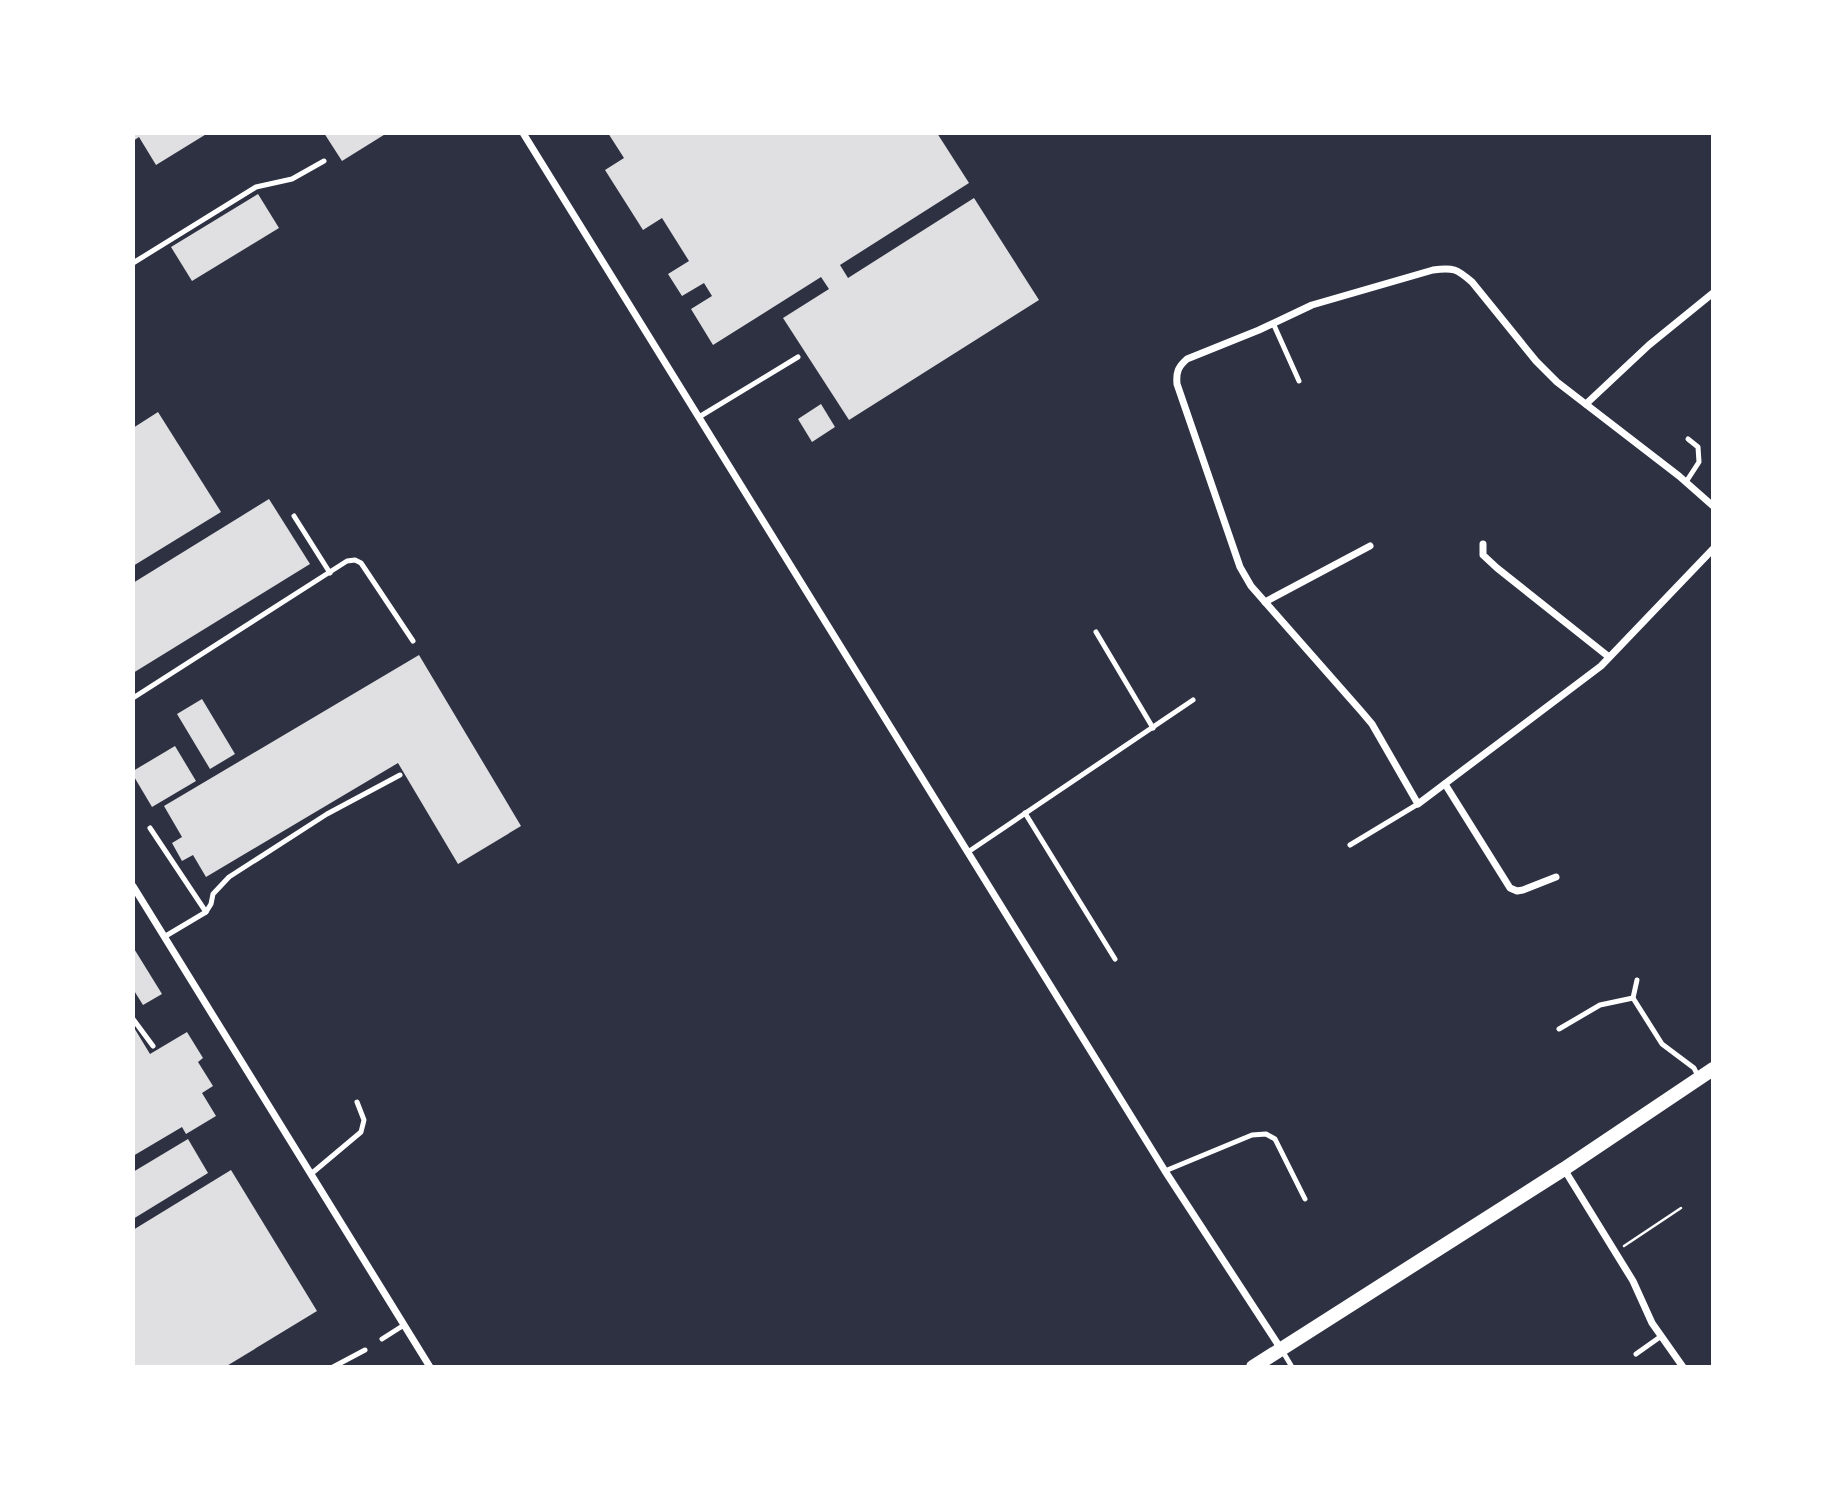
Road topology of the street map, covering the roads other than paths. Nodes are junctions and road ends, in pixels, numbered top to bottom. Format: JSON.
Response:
{"nodes":[{"id":1,"x":523,"y":133,"type":"edge"},
{"id":2,"x":324,"y":161,"type":"dead end"},
{"id":3,"x":133,"y":263,"type":"edge"},
{"id":4,"x":1713,"y":293,"type":"edge"},
{"id":5,"x":1273,"y":323,"type":"junction"},
{"id":6,"x":798,"y":357,"type":"dead end"},
{"id":7,"x":1299,"y":381,"type":"dead end"},
{"id":8,"x":1586,"y":404,"type":"junction"},
{"id":9,"x":699,"y":417,"type":"junction"},
{"id":10,"x":1688,"y":439,"type":"dead end"},
{"id":11,"x":1686,"y":482,"type":"junction"},
{"id":12,"x":1713,"y":506,"type":"edge"},
{"id":13,"x":294,"y":516,"type":"dead end"},
{"id":14,"x":1483,"y":544,"type":"dead end"},
{"id":15,"x":1370,"y":546,"type":"dead end"},
{"id":16,"x":1713,"y":549,"type":"edge"},
{"id":17,"x":330,"y":573,"type":"junction"},
{"id":18,"x":1265,"y":601,"type":"junction"},
{"id":19,"x":1096,"y":632,"type":"dead end"},
{"id":20,"x":413,"y":641,"type":"dead end"},
{"id":21,"x":1609,"y":657,"type":"junction"},
{"id":22,"x":133,"y":698,"type":"edge"},
{"id":23,"x":1194,"y":700,"type":"dead end"},
{"id":24,"x":1153,"y":727,"type":"junction"},
{"id":25,"x":400,"y":775,"type":"dead end"},
{"id":26,"x":1445,"y":784,"type":"junction"},
{"id":27,"x":1418,"y":804,"type":"junction"},
{"id":28,"x":1025,"y":813,"type":"junction"},
{"id":29,"x":150,"y":828,"type":"dead end"},
{"id":30,"x":1350,"y":845,"type":"dead end"},
{"id":31,"x":968,"y":852,"type":"junction"},
{"id":32,"x":1556,"y":877,"type":"dead end"},
{"id":33,"x":133,"y":886,"type":"edge"},
{"id":34,"x":206,"y":912,"type":"junction"},
{"id":35,"x":164,"y":937,"type":"junction"},
{"id":36,"x":1115,"y":959,"type":"dead end"},
{"id":37,"x":1637,"y":980,"type":"dead end"},
{"id":38,"x":1633,"y":998,"type":"junction"},
{"id":39,"x":133,"y":1020,"type":"edge"},
{"id":40,"x":1559,"y":1029,"type":"dead end"},
{"id":41,"x":153,"y":1046,"type":"dead end"},
{"id":42,"x":1713,"y":1069,"type":"edge"},
{"id":43,"x":1699,"y":1077,"type":"junction"},
{"id":44,"x":357,"y":1102,"type":"dead end"},
{"id":45,"x":1564,"y":1169,"type":"junction"},
{"id":46,"x":1165,"y":1171,"type":"junction"},
{"id":47,"x":311,"y":1174,"type":"junction"},
{"id":48,"x":1305,"y":1199,"type":"dead end"},
{"id":49,"x":404,"y":1325,"type":"junction"},
{"id":50,"x":1660,"y":1336,"type":"junction"},
{"id":51,"x":382,"y":1339,"type":"dead end"},
{"id":52,"x":1281,"y":1349,"type":"junction"},
{"id":53,"x":365,"y":1350,"type":"dead end"},
{"id":54,"x":1636,"y":1354,"type":"dead end"},
{"id":55,"x":333,"y":1367,"type":"edge"},
{"id":56,"x":430,"y":1367,"type":"edge"},
{"id":57,"x":1253,"y":1367,"type":"edge"},
{"id":58,"x":1292,"y":1367,"type":"edge"},
{"id":59,"x":1683,"y":1367,"type":"edge"}],
"edges":[{"from":1,"to":9,"type":"street"},
{"from":2,"to":3,"type":"lane"},
{"from":4,"to":8,"type":"street"},
{"from":5,"to":7,"type":"lane"},
{"from":5,"to":8,"type":"street"},
{"from":5,"to":18,"type":"street"},
{"from":6,"to":9,"type":"lane"},
{"from":8,"to":11,"type":"street"},
{"from":9,"to":31,"type":"street"},
{"from":10,"to":11,"type":"lane"},
{"from":11,"to":12,"type":"street"},
{"from":13,"to":17,"type":"lane"},
{"from":14,"to":21,"type":"street"},
{"from":15,"to":18,"type":"street"},
{"from":16,"to":21,"type":"street"},
{"from":17,"to":20,"type":"lane"},
{"from":17,"to":22,"type":"lane"},
{"from":18,"to":27,"type":"street"},
{"from":19,"to":24,"type":"lane"},
{"from":21,"to":26,"type":"street"},
{"from":23,"to":24,"type":"lane"},
{"from":24,"to":28,"type":"lane"},
{"from":25,"to":34,"type":"lane"},
{"from":26,"to":27,"type":"street"},
{"from":26,"to":32,"type":"street"},
{"from":27,"to":30,"type":"lane"},
{"from":28,"to":31,"type":"lane"},
{"from":28,"to":36,"type":"lane"},
{"from":29,"to":34,"type":"lane"},
{"from":31,"to":46,"type":"street"},
{"from":33,"to":35,"type":"street"},
{"from":34,"to":35,"type":"lane"},
{"from":35,"to":47,"type":"street"},
{"from":37,"to":38,"type":"lane"},
{"from":38,"to":40,"type":"lane"},
{"from":38,"to":43,"type":"lane"},
{"from":39,"to":41,"type":"lane"},
{"from":42,"to":43,"type":"main road"},
{"from":43,"to":45,"type":"main road"},
{"from":44,"to":47,"type":"lane"},
{"from":45,"to":50,"type":"street"},
{"from":45,"to":52,"type":"main road"},
{"from":46,"to":48,"type":"lane"},
{"from":46,"to":52,"type":"street"},
{"from":47,"to":49,"type":"street"},
{"from":49,"to":51,"type":"lane"},
{"from":49,"to":56,"type":"street"},
{"from":50,"to":54,"type":"lane"},
{"from":50,"to":59,"type":"street"},
{"from":52,"to":57,"type":"main road"},
{"from":52,"to":58,"type":"lane"},
{"from":53,"to":55,"type":"lane"}]}
